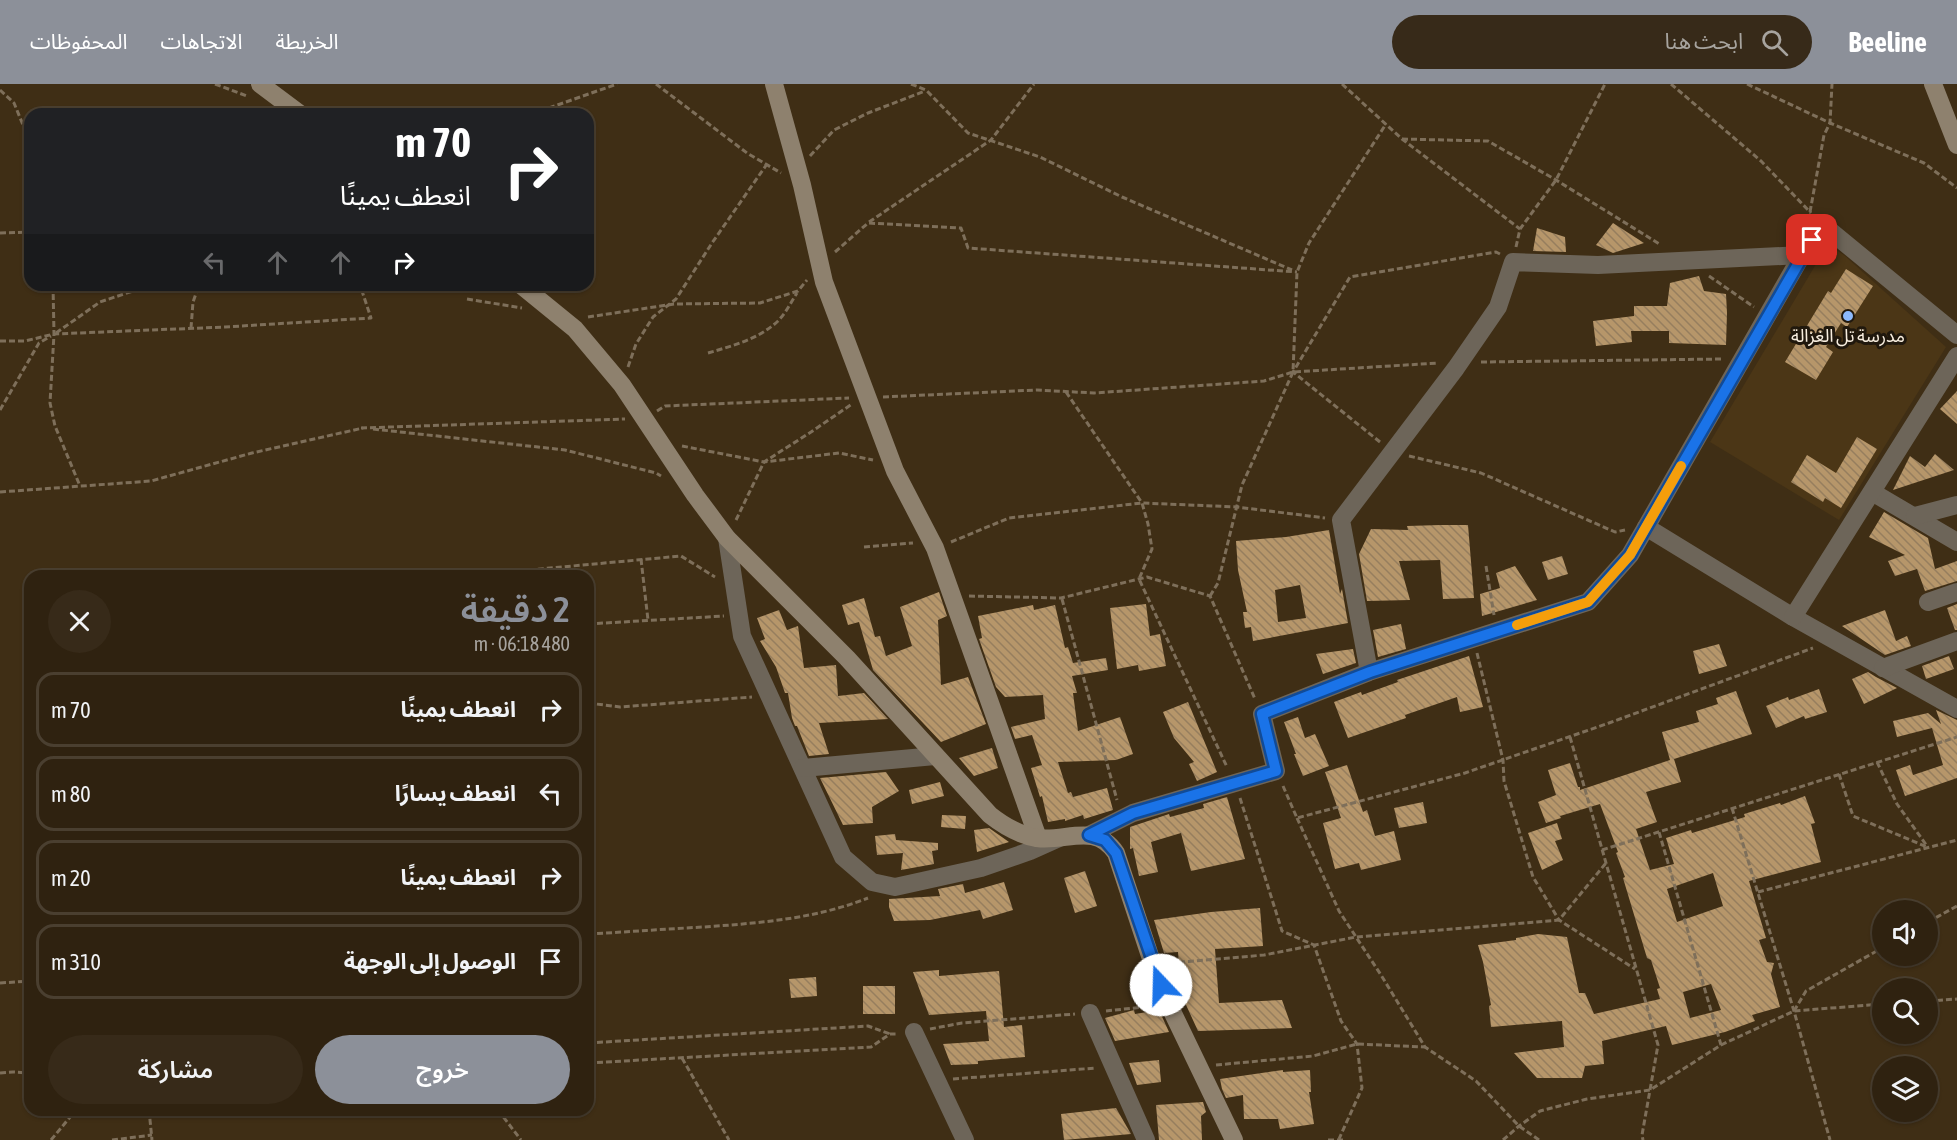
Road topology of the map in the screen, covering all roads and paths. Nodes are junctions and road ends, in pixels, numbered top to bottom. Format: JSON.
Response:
{"nodes":[{"id":1,"x":260,"y":84,"type":"edge"},
{"id":2,"x":616,"y":84,"type":"edge"},
{"id":3,"x":656,"y":84,"type":"edge"},
{"id":4,"x":774,"y":84,"type":"edge"},
{"id":5,"x":911,"y":84,"type":"edge"},
{"id":6,"x":1034,"y":84,"type":"edge"},
{"id":7,"x":1342,"y":84,"type":"edge"},
{"id":8,"x":1605,"y":84,"type":"edge"},
{"id":9,"x":1671,"y":84,"type":"edge"},
{"id":10,"x":1747,"y":84,"type":"edge"},
{"id":11,"x":1832,"y":84,"type":"edge"},
{"id":12,"x":1933,"y":84,"type":"edge"},
{"id":13,"x":0,"y":90,"type":"edge"},
{"id":14,"x":926,"y":90,"type":"junction"},
{"id":15,"x":292,"y":108,"type":"edge"},
{"id":16,"x":549,"y":108,"type":"edge"},
{"id":17,"x":1830,"y":123,"type":"junction"},
{"id":18,"x":1386,"y":124,"type":"junction"},
{"id":19,"x":24,"y":128,"type":"edge"},
{"id":20,"x":1402,"y":139,"type":"junction"},
{"id":21,"x":991,"y":140,"type":"junction"},
{"id":22,"x":1957,"y":144,"type":"edge"},
{"id":23,"x":767,"y":165,"type":"junction"},
{"id":24,"x":800,"y":178,"type":"junction"},
{"id":25,"x":1556,"y":180,"type":"junction"},
{"id":26,"x":1957,"y":189,"type":"edge"},
{"id":27,"x":1810,"y":212,"type":"junction"},
{"id":28,"x":868,"y":223,"type":"junction"},
{"id":29,"x":1823,"y":225,"type":"junction"},
{"id":30,"x":1520,"y":229,"type":"junction"},
{"id":31,"x":24,"y":232,"type":"edge"},
{"id":32,"x":0,"y":233,"type":"edge"},
{"id":33,"x":1802,"y":255,"type":"junction"},
{"id":34,"x":1687,"y":261,"type":"junction"},
{"id":35,"x":1513,"y":262,"type":"junction"},
{"id":36,"x":820,"y":265,"type":"junction"},
{"id":37,"x":1297,"y":272,"type":"junction"},
{"id":38,"x":53,"y":291,"type":"edge"},
{"id":39,"x":134,"y":291,"type":"edge"},
{"id":40,"x":197,"y":291,"type":"edge"},
{"id":41,"x":362,"y":291,"type":"edge"},
{"id":42,"x":528,"y":291,"type":"edge"},
{"id":43,"x":798,"y":291,"type":"junction"},
{"id":44,"x":467,"y":299,"type":"dead end"},
{"id":45,"x":669,"y":305,"type":"junction"},
{"id":46,"x":524,"y":308,"type":"dead end"},
{"id":47,"x":1767,"y":316,"type":"junction"},
{"id":48,"x":586,"y":317,"type":"dead end"},
{"id":49,"x":191,"y":328,"type":"junction"},
{"id":50,"x":54,"y":334,"type":"junction"},
{"id":51,"x":1957,"y":335,"type":"edge"},
{"id":52,"x":0,"y":341,"type":"edge"},
{"id":53,"x":708,"y":353,"type":"dead end"},
{"id":54,"x":1957,"y":356,"type":"edge"},
{"id":55,"x":1743,"y":358,"type":"junction"},
{"id":56,"x":1460,"y":362,"type":"junction"},
{"id":57,"x":1293,"y":372,"type":"junction"},
{"id":58,"x":622,"y":385,"type":"junction"},
{"id":59,"x":1066,"y":392,"type":"junction"},
{"id":60,"x":867,"y":398,"type":"junction"},
{"id":61,"x":0,"y":410,"type":"edge"},
{"id":62,"x":644,"y":419,"type":"junction"},
{"id":63,"x":361,"y":428,"type":"junction"},
{"id":64,"x":659,"y":441,"type":"junction"},
{"id":65,"x":1392,"y":452,"type":"junction"},
{"id":66,"x":764,"y":462,"type":"junction"},
{"id":67,"x":893,"y":465,"type":"junction"},
{"id":68,"x":666,"y":479,"type":"dead end"},
{"id":69,"x":80,"y":486,"type":"junction"},
{"id":70,"x":0,"y":492,"type":"edge"},
{"id":71,"x":1872,"y":492,"type":"junction"},
{"id":72,"x":1142,"y":503,"type":"junction"},
{"id":73,"x":1957,"y":505,"type":"edge"},
{"id":74,"x":1236,"y":507,"type":"junction"},
{"id":75,"x":1915,"y":516,"type":"junction"},
{"id":76,"x":1341,"y":520,"type":"junction"},
{"id":77,"x":1646,"y":527,"type":"junction"},
{"id":78,"x":728,"y":538,"type":"junction"},
{"id":79,"x":1957,"y":542,"type":"edge"},
{"id":80,"x":864,"y":547,"type":"dead end"},
{"id":81,"x":935,"y":548,"type":"junction"},
{"id":82,"x":641,"y":559,"type":"junction"},
{"id":83,"x":1486,"y":566,"type":"dead end"},
{"id":84,"x":528,"y":570,"type":"edge"},
{"id":85,"x":1139,"y":579,"type":"junction"},
{"id":86,"x":735,"y":589,"type":"junction"},
{"id":87,"x":1957,"y":592,"type":"edge"},
{"id":88,"x":952,"y":596,"type":"junction"},
{"id":89,"x":1210,"y":596,"type":"junction"},
{"id":90,"x":1061,"y":598,"type":"junction"},
{"id":91,"x":1928,"y":602,"type":"dead end"},
{"id":92,"x":739,"y":615,"type":"junction"},
{"id":93,"x":1793,"y":617,"type":"junction"},
{"id":94,"x":648,"y":620,"type":"junction"},
{"id":95,"x":594,"y":624,"type":"edge"},
{"id":96,"x":1496,"y":632,"type":"junction"},
{"id":97,"x":1473,"y":639,"type":"junction"},
{"id":98,"x":1834,"y":640,"type":"junction"},
{"id":99,"x":1957,"y":641,"type":"edge"},
{"id":100,"x":1883,"y":668,"type":"junction"},
{"id":101,"x":1370,"y":672,"type":"junction"},
{"id":102,"x":769,"y":696,"type":"junction"},
{"id":103,"x":594,"y":704,"type":"edge"},
{"id":104,"x":1957,"y":709,"type":"edge"},
{"id":105,"x":1262,"y":714,"type":"junction"},
{"id":106,"x":1957,"y":736,"type":"edge"},
{"id":107,"x":1570,"y":737,"type":"junction"},
{"id":108,"x":935,"y":756,"type":"junction"},
{"id":109,"x":1503,"y":760,"type":"junction"},
{"id":110,"x":1877,"y":762,"type":"junction"},
{"id":111,"x":802,"y":768,"type":"junction"},
{"id":112,"x":1276,"y":771,"type":"junction"},
{"id":113,"x":1839,"y":774,"type":"junction"},
{"id":114,"x":1235,"y":783,"type":"junction"},
{"id":115,"x":1117,"y":800,"type":"dead end"},
{"id":116,"x":1732,"y":808,"type":"junction"},
{"id":117,"x":1297,"y":818,"type":"junction"},
{"id":118,"x":1659,"y":832,"type":"junction"},
{"id":119,"x":1089,"y":835,"type":"junction"},
{"id":120,"x":1038,"y":838,"type":"junction"},
{"id":121,"x":1059,"y":838,"type":"junction"},
{"id":122,"x":1957,"y":840,"type":"edge"},
{"id":123,"x":1928,"y":848,"type":"junction"},
{"id":124,"x":1602,"y":850,"type":"junction"},
{"id":125,"x":1606,"y":863,"type":"junction"},
{"id":126,"x":895,"y":887,"type":"junction"},
{"id":127,"x":1758,"y":892,"type":"junction"},
{"id":128,"x":1957,"y":906,"type":"edge"},
{"id":129,"x":1938,"y":916,"type":"edge"},
{"id":130,"x":1559,"y":921,"type":"junction"},
{"id":131,"x":594,"y":934,"type":"edge"},
{"id":132,"x":1356,"y":938,"type":"junction"},
{"id":133,"x":1314,"y":945,"type":"junction"},
{"id":134,"x":1872,"y":954,"type":"edge"},
{"id":135,"x":1153,"y":965,"type":"junction"},
{"id":136,"x":1636,"y":970,"type":"junction"},
{"id":137,"x":24,"y":981,"type":"edge"},
{"id":138,"x":0,"y":983,"type":"edge"},
{"id":139,"x":1957,"y":999,"type":"edge"},
{"id":140,"x":1938,"y":1000,"type":"edge"},
{"id":141,"x":1169,"y":1005,"type":"junction"},
{"id":142,"x":1872,"y":1005,"type":"edge"},
{"id":143,"x":1794,"y":1011,"type":"junction"},
{"id":144,"x":1090,"y":1013,"type":"junction"},
{"id":145,"x":914,"y":1032,"type":"junction"},
{"id":146,"x":890,"y":1034,"type":"junction"},
{"id":147,"x":594,"y":1043,"type":"edge"},
{"id":148,"x":1357,"y":1044,"type":"junction"},
{"id":149,"x":1721,"y":1045,"type":"junction"},
{"id":150,"x":1425,"y":1047,"type":"junction"},
{"id":151,"x":682,"y":1058,"type":"junction"},
{"id":152,"x":594,"y":1063,"type":"edge"},
{"id":153,"x":1113,"y":1066,"type":"junction"},
{"id":154,"x":1199,"y":1067,"type":"junction"},
{"id":155,"x":0,"y":1073,"type":"edge"},
{"id":156,"x":24,"y":1073,"type":"edge"},
{"id":157,"x":937,"y":1081,"type":"junction"},
{"id":158,"x":1650,"y":1090,"type":"junction"},
{"id":159,"x":71,"y":1116,"type":"edge"},
{"id":160,"x":150,"y":1116,"type":"edge"},
{"id":161,"x":503,"y":1116,"type":"edge"},
{"id":162,"x":1519,"y":1126,"type":"junction"},
{"id":163,"x":152,"y":1138,"type":"edge"},
{"id":164,"x":1339,"y":1139,"type":"edge"},
{"id":165,"x":51,"y":1140,"type":"edge"},
{"id":166,"x":112,"y":1140,"type":"edge"},
{"id":167,"x":521,"y":1140,"type":"edge"},
{"id":168,"x":729,"y":1140,"type":"edge"},
{"id":169,"x":964,"y":1140,"type":"edge"},
{"id":170,"x":1146,"y":1140,"type":"edge"},
{"id":171,"x":1234,"y":1140,"type":"edge"},
{"id":172,"x":1328,"y":1140,"type":"edge"},
{"id":173,"x":1344,"y":1140,"type":"edge"},
{"id":174,"x":1503,"y":1140,"type":"edge"},
{"id":175,"x":1539,"y":1140,"type":"edge"},
{"id":176,"x":1643,"y":1140,"type":"edge"},
{"id":177,"x":1830,"y":1140,"type":"edge"}],
"edges":[{"from":1,"to":15,"type":"street"},
{"from":2,"to":16,"type":"path"},
{"from":3,"to":23,"type":"path"},
{"from":4,"to":24,"type":"street"},
{"from":5,"to":14,"type":"path"},
{"from":6,"to":21,"type":"path"},
{"from":7,"to":18,"type":"path"},
{"from":8,"to":25,"type":"path"},
{"from":9,"to":27,"type":"path"},
{"from":10,"to":17,"type":"path"},
{"from":11,"to":17,"type":"path"},
{"from":12,"to":22,"type":"street"},
{"from":13,"to":19,"type":"path"},
{"from":14,"to":21,"type":"path"},
{"from":14,"to":24,"type":"path"},
{"from":17,"to":26,"type":"path"},
{"from":17,"to":27,"type":"path"},
{"from":18,"to":20,"type":"path"},
{"from":18,"to":37,"type":"path"},
{"from":20,"to":25,"type":"path"},
{"from":20,"to":30,"type":"path"},
{"from":21,"to":28,"type":"path"},
{"from":21,"to":37,"type":"path"},
{"from":23,"to":24,"type":"path"},
{"from":23,"to":45,"type":"path"},
{"from":24,"to":36,"type":"street"},
{"from":25,"to":30,"type":"path"},
{"from":25,"to":34,"type":"path"},
{"from":27,"to":29,"type":"path"},
{"from":28,"to":36,"type":"path"},
{"from":28,"to":37,"type":"path"},
{"from":29,"to":33,"type":"street"},
{"from":29,"to":51,"type":"street"},
{"from":30,"to":35,"type":"path"},
{"from":31,"to":32,"type":"path"},
{"from":33,"to":34,"type":"street"},
{"from":33,"to":47,"type":"street"},
{"from":34,"to":35,"type":"street"},
{"from":34,"to":47,"type":"path"},
{"from":35,"to":56,"type":"street"},
{"from":35,"to":57,"type":"path"},
{"from":36,"to":43,"type":"path"},
{"from":36,"to":60,"type":"street"},
{"from":37,"to":57,"type":"path"},
{"from":38,"to":50,"type":"path"},
{"from":39,"to":50,"type":"path"},
{"from":40,"to":49,"type":"path"},
{"from":41,"to":49,"type":"path"},
{"from":42,"to":58,"type":"street"},
{"from":43,"to":45,"type":"path"},
{"from":43,"to":53,"type":"path"},
{"from":44,"to":46,"type":"path"},
{"from":45,"to":48,"type":"path"},
{"from":45,"to":58,"type":"path"},
{"from":47,"to":55,"type":"street"},
{"from":49,"to":50,"type":"path"},
{"from":50,"to":52,"type":"path"},
{"from":50,"to":61,"type":"path"},
{"from":50,"to":69,"type":"path"},
{"from":54,"to":71,"type":"street"},
{"from":55,"to":56,"type":"path"},
{"from":55,"to":77,"type":"street"},
{"from":56,"to":57,"type":"path"},
{"from":56,"to":65,"type":"street"},
{"from":57,"to":59,"type":"path"},
{"from":57,"to":65,"type":"path"},
{"from":57,"to":74,"type":"path"},
{"from":58,"to":62,"type":"street"},
{"from":59,"to":60,"type":"path"},
{"from":59,"to":72,"type":"path"},
{"from":60,"to":62,"type":"path"},
{"from":60,"to":66,"type":"path"},
{"from":60,"to":67,"type":"street"},
{"from":62,"to":63,"type":"path"},
{"from":62,"to":64,"type":"street"},
{"from":63,"to":68,"type":"path"},
{"from":63,"to":69,"type":"path"},
{"from":64,"to":66,"type":"path"},
{"from":64,"to":78,"type":"street"},
{"from":65,"to":76,"type":"street"},
{"from":65,"to":77,"type":"path"},
{"from":66,"to":67,"type":"path"},
{"from":66,"to":78,"type":"path"},
{"from":67,"to":81,"type":"street"},
{"from":69,"to":70,"type":"path"},
{"from":71,"to":75,"type":"street"},
{"from":71,"to":93,"type":"street"},
{"from":72,"to":74,"type":"path"},
{"from":72,"to":81,"type":"path"},
{"from":72,"to":85,"type":"path"},
{"from":73,"to":75,"type":"street"},
{"from":74,"to":76,"type":"path"},
{"from":74,"to":89,"type":"path"},
{"from":75,"to":79,"type":"street"},
{"from":76,"to":101,"type":"street"},
{"from":77,"to":93,"type":"street"},
{"from":77,"to":96,"type":"street"},
{"from":78,"to":86,"type":"street"},
{"from":78,"to":108,"type":"street"},
{"from":80,"to":81,"type":"path"},
{"from":81,"to":88,"type":"street"},
{"from":82,"to":84,"type":"path"},
{"from":82,"to":86,"type":"path"},
{"from":82,"to":94,"type":"path"},
{"from":83,"to":96,"type":"path"},
{"from":85,"to":89,"type":"path"},
{"from":85,"to":90,"type":"path"},
{"from":85,"to":114,"type":"path"},
{"from":86,"to":92,"type":"street"},
{"from":87,"to":91,"type":"street"},
{"from":88,"to":90,"type":"path"},
{"from":88,"to":120,"type":"street"},
{"from":89,"to":105,"type":"path"},
{"from":90,"to":115,"type":"path"},
{"from":92,"to":94,"type":"path"},
{"from":92,"to":102,"type":"street"},
{"from":93,"to":98,"type":"street"},
{"from":94,"to":95,"type":"path"},
{"from":96,"to":97,"type":"street"},
{"from":97,"to":101,"type":"street"},
{"from":97,"to":109,"type":"path"},
{"from":98,"to":100,"type":"street"},
{"from":98,"to":107,"type":"path"},
{"from":99,"to":100,"type":"street"},
{"from":100,"to":104,"type":"street"},
{"from":101,"to":105,"type":"street"},
{"from":102,"to":103,"type":"path"},
{"from":102,"to":111,"type":"street"},
{"from":105,"to":112,"type":"street"},
{"from":106,"to":110,"type":"path"},
{"from":107,"to":109,"type":"path"},
{"from":107,"to":124,"type":"path"},
{"from":108,"to":111,"type":"street"},
{"from":108,"to":120,"type":"street"},
{"from":109,"to":117,"type":"path"},
{"from":109,"to":130,"type":"path"},
{"from":110,"to":113,"type":"path"},
{"from":110,"to":123,"type":"path"},
{"from":111,"to":126,"type":"street"},
{"from":112,"to":114,"type":"street"},
{"from":112,"to":117,"type":"path"},
{"from":113,"to":116,"type":"path"},
{"from":113,"to":123,"type":"path"},
{"from":114,"to":119,"type":"street"},
{"from":114,"to":133,"type":"path"},
{"from":116,"to":118,"type":"path"},
{"from":116,"to":127,"type":"path"},
{"from":117,"to":132,"type":"path"},
{"from":118,"to":124,"type":"path"},
{"from":118,"to":149,"type":"path"},
{"from":119,"to":121,"type":"street"},
{"from":119,"to":135,"type":"street"},
{"from":120,"to":121,"type":"street"},
{"from":121,"to":126,"type":"street"},
{"from":122,"to":123,"type":"path"},
{"from":123,"to":127,"type":"path"},
{"from":124,"to":125,"type":"path"},
{"from":125,"to":130,"type":"path"},
{"from":125,"to":136,"type":"path"},
{"from":126,"to":131,"type":"path"},
{"from":127,"to":143,"type":"path"},
{"from":128,"to":129,"type":"path"},
{"from":130,"to":132,"type":"path"},
{"from":130,"to":136,"type":"path"},
{"from":132,"to":133,"type":"path"},
{"from":132,"to":150,"type":"path"},
{"from":133,"to":135,"type":"path"},
{"from":133,"to":148,"type":"path"},
{"from":134,"to":143,"type":"path"},
{"from":135,"to":141,"type":"street"},
{"from":136,"to":158,"type":"path"},
{"from":137,"to":138,"type":"path"},
{"from":139,"to":140,"type":"path"},
{"from":141,"to":144,"type":"path"},
{"from":141,"to":154,"type":"street"},
{"from":142,"to":143,"type":"path"},
{"from":143,"to":149,"type":"path"},
{"from":143,"to":177,"type":"path"},
{"from":144,"to":145,"type":"path"},
{"from":144,"to":153,"type":"street"},
{"from":145,"to":146,"type":"path"},
{"from":145,"to":157,"type":"street"},
{"from":146,"to":147,"type":"path"},
{"from":146,"to":151,"type":"path"},
{"from":148,"to":150,"type":"path"},
{"from":148,"to":154,"type":"path"},
{"from":148,"to":164,"type":"path"},
{"from":149,"to":158,"type":"path"},
{"from":150,"to":162,"type":"path"},
{"from":151,"to":152,"type":"path"},
{"from":151,"to":168,"type":"path"},
{"from":153,"to":157,"type":"path"},
{"from":153,"to":170,"type":"street"},
{"from":154,"to":171,"type":"street"},
{"from":155,"to":156,"type":"path"},
{"from":157,"to":169,"type":"street"},
{"from":158,"to":162,"type":"path"},
{"from":158,"to":176,"type":"path"},
{"from":159,"to":165,"type":"path"},
{"from":160,"to":163,"type":"path"},
{"from":161,"to":167,"type":"path"},
{"from":162,"to":174,"type":"path"},
{"from":162,"to":175,"type":"path"},
{"from":163,"to":166,"type":"path"},
{"from":164,"to":172,"type":"path"},
{"from":164,"to":173,"type":"path"}]}
